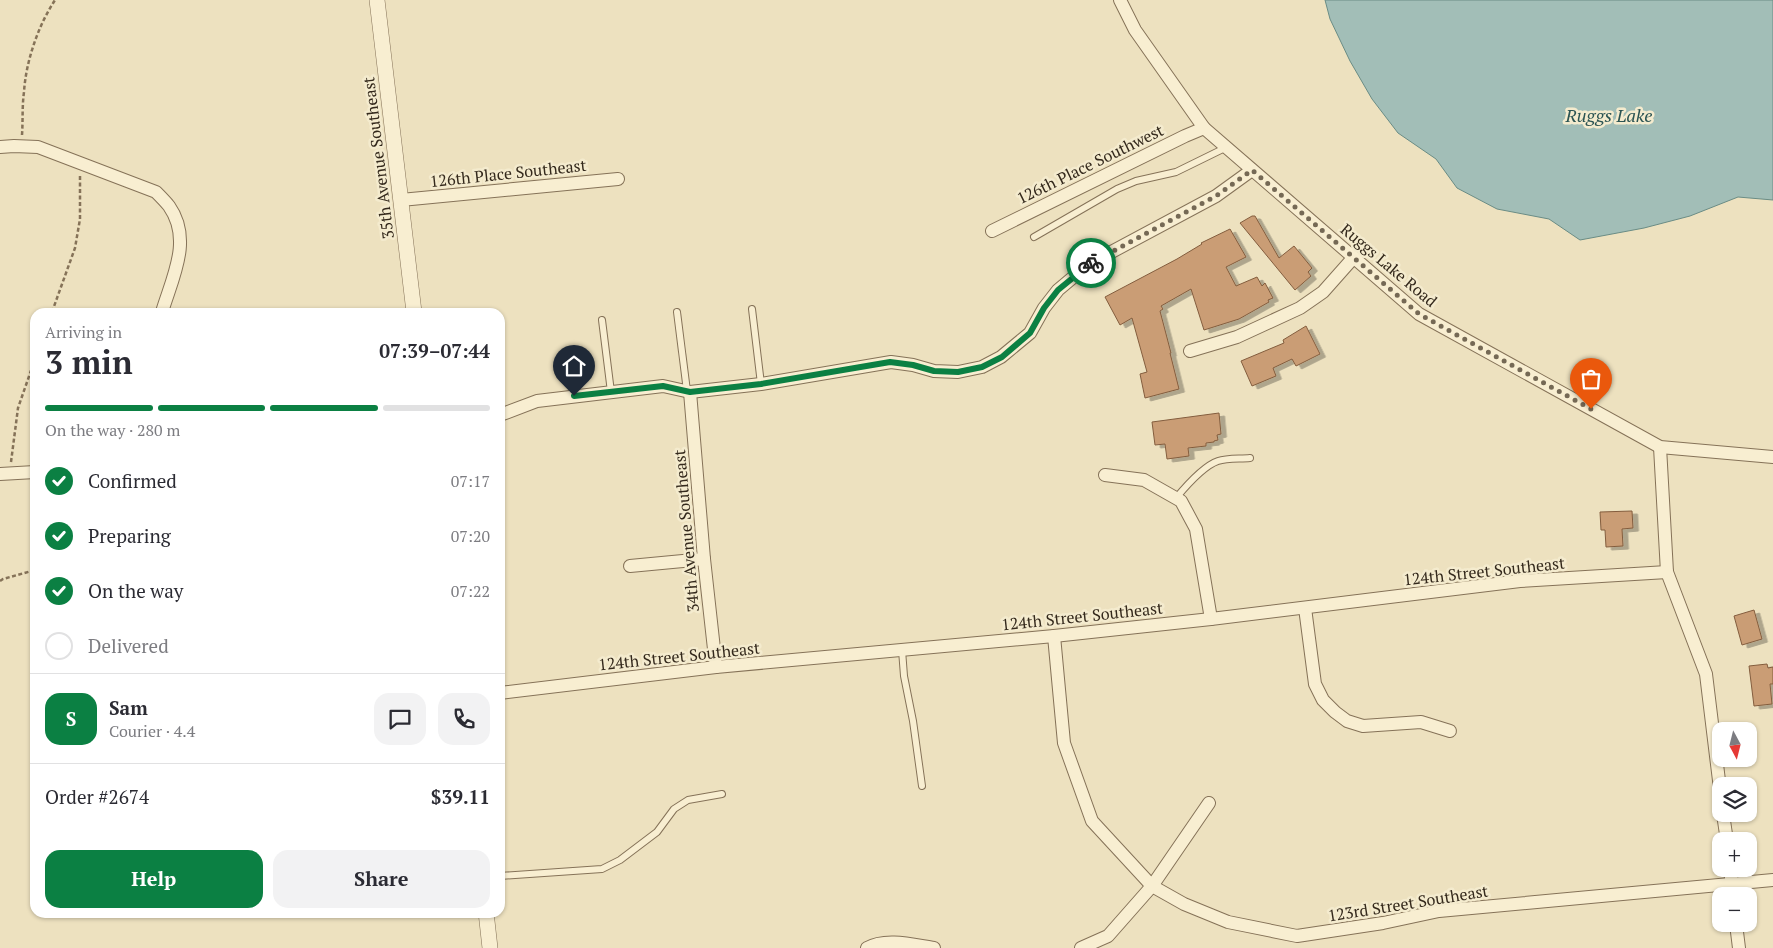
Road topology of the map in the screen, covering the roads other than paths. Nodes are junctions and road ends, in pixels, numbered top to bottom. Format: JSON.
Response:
{"nodes":[{"id":1,"x":377,"y":0,"type":"edge"},
{"id":2,"x":1120,"y":0,"type":"edge"},
{"id":3,"x":1204,"y":128,"type":"junction"},
{"id":4,"x":0,"y":147,"type":"edge"},
{"id":5,"x":1227,"y":147,"type":"junction"},
{"id":6,"x":1252,"y":170,"type":"junction"},
{"id":7,"x":618,"y":179,"type":"dead end"},
{"id":8,"x":401,"y":200,"type":"junction"},
{"id":9,"x":992,"y":231,"type":"dead end"},
{"id":10,"x":1034,"y":237,"type":"dead end"},
{"id":11,"x":1354,"y":257,"type":"junction"},
{"id":12,"x":163,"y":308,"type":"edge"},
{"id":13,"x":414,"y":308,"type":"edge"},
{"id":14,"x":752,"y":309,"type":"dead end"},
{"id":15,"x":677,"y":312,"type":"dead end"},
{"id":16,"x":602,"y":320,"type":"dead end"},
{"id":17,"x":1190,"y":351,"type":"dead end"},
{"id":18,"x":761,"y":384,"type":"junction"},
{"id":19,"x":688,"y":391,"type":"junction"},
{"id":20,"x":611,"y":392,"type":"junction"},
{"id":21,"x":505,"y":413,"type":"edge"},
{"id":22,"x":1660,"y":448,"type":"junction"},
{"id":23,"x":1773,"y":457,"type":"edge"},
{"id":24,"x":1250,"y":458,"type":"dead end"},
{"id":25,"x":30,"y":472,"type":"edge"},
{"id":26,"x":5,"y":474,"type":"edge"},
{"id":27,"x":1105,"y":475,"type":"dead end"},
{"id":28,"x":1176,"y":498,"type":"junction"},
{"id":29,"x":704,"y":559,"type":"junction"},
{"id":30,"x":630,"y":566,"type":"dead end"},
{"id":31,"x":1667,"y":572,"type":"junction"},
{"id":32,"x":1305,"y":608,"type":"junction"},
{"id":33,"x":1211,"y":619,"type":"junction"},
{"id":34,"x":1054,"y":636,"type":"junction"},
{"id":35,"x":902,"y":650,"type":"junction"},
{"id":36,"x":716,"y":667,"type":"junction"},
{"id":37,"x":505,"y":692,"type":"edge"},
{"id":38,"x":1450,"y":731,"type":"dead end"},
{"id":39,"x":1719,"y":777,"type":"edge"},
{"id":40,"x":922,"y":786,"type":"dead end"},
{"id":41,"x":722,"y":794,"type":"dead end"},
{"id":42,"x":1209,"y":803,"type":"dead end"},
{"id":43,"x":505,"y":876,"type":"edge"},
{"id":44,"x":1773,"y":880,"type":"edge"},
{"id":45,"x":1152,"y":886,"type":"junction"},
{"id":46,"x":1745,"y":887,"type":"edge"},
{"id":47,"x":1712,"y":892,"type":"edge"},
{"id":48,"x":487,"y":918,"type":"edge"},
{"id":49,"x":1737,"y":932,"type":"edge"},
{"id":50,"x":490,"y":948,"type":"edge"},
{"id":51,"x":867,"y":948,"type":"edge"},
{"id":52,"x":934,"y":948,"type":"edge"},
{"id":53,"x":1081,"y":948,"type":"edge"},
{"id":54,"x":1739,"y":948,"type":"edge"}],
"edges":[{"from":1,"to":8,"type":"street","name":"35th Avenue Southeast"},
{"from":2,"to":3,"type":"street","name":"Ruggs Lake Road"},
{"from":3,"to":5,"type":"street","name":"Ruggs Lake Road"},
{"from":3,"to":9,"type":"street","name":"126th Place Southwest"},
{"from":4,"to":12,"type":"street"},
{"from":5,"to":6,"type":"street","name":"Ruggs Lake Road"},
{"from":5,"to":10,"type":"lane"},
{"from":6,"to":11,"type":"street","name":"Ruggs Lake Road"},
{"from":6,"to":18,"type":"street"},
{"from":7,"to":8,"type":"street","name":"126th Place Southeast"},
{"from":8,"to":13,"type":"street","name":"35th Avenue Southeast"},
{"from":11,"to":17,"type":"street"},
{"from":11,"to":22,"type":"street","name":"Ruggs Lake Road"},
{"from":14,"to":18,"type":"lane"},
{"from":15,"to":19,"type":"lane"},
{"from":16,"to":20,"type":"lane"},
{"from":18,"to":19,"type":"street"},
{"from":19,"to":20,"type":"street"},
{"from":19,"to":29,"type":"street","name":"34th Avenue Southeast"},
{"from":20,"to":21,"type":"street"},
{"from":22,"to":23,"type":"street","name":"Ruggs Lake Road"},
{"from":22,"to":31,"type":"street"},
{"from":24,"to":28,"type":"lane"},
{"from":25,"to":26,"type":"street"},
{"from":27,"to":28,"type":"street"},
{"from":28,"to":33,"type":"street"},
{"from":29,"to":30,"type":"street"},
{"from":29,"to":36,"type":"street","name":"34th Avenue Southeast"},
{"from":31,"to":32,"type":"street","name":"124th Street Southeast"},
{"from":31,"to":39,"type":"street"},
{"from":32,"to":33,"type":"street","name":"124th Street Southeast"},
{"from":32,"to":38,"type":"street"},
{"from":33,"to":34,"type":"street","name":"124th Street Southeast"},
{"from":34,"to":35,"type":"street","name":"124th Street Southeast"},
{"from":34,"to":45,"type":"street","name":"123rd Street Southeast"},
{"from":35,"to":36,"type":"street","name":"124th Street Southeast"},
{"from":35,"to":40,"type":"lane"},
{"from":36,"to":37,"type":"street","name":"124th Street Southeast"},
{"from":41,"to":43,"type":"lane"},
{"from":42,"to":45,"type":"street"},
{"from":44,"to":46,"type":"street","name":"123rd Street Southeast"},
{"from":45,"to":47,"type":"street","name":"123rd Street Southeast"},
{"from":45,"to":53,"type":"street"},
{"from":48,"to":50,"type":"street"},
{"from":49,"to":54,"type":"street"},
{"from":51,"to":52,"type":"street"}]}
